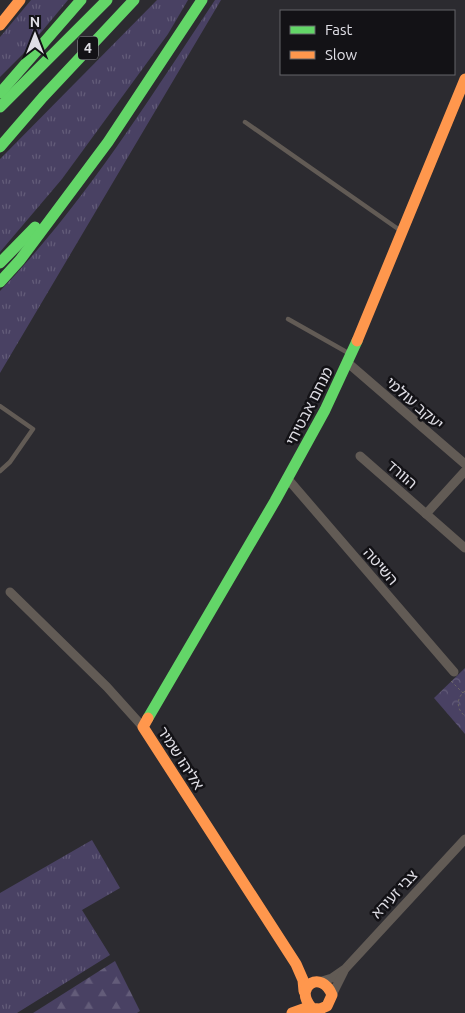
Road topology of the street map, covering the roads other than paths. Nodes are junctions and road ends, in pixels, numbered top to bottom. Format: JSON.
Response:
{"nodes":[{"id":1,"x":20,"y":0,"type":"edge"},
{"id":2,"x":81,"y":0,"type":"edge"},
{"id":3,"x":107,"y":0,"type":"edge"},
{"id":4,"x":134,"y":0,"type":"edge"},
{"id":5,"x":201,"y":0,"type":"edge"},
{"id":6,"x":0,"y":25,"type":"edge"},
{"id":7,"x":465,"y":79,"type":"edge"},
{"id":8,"x":0,"y":93,"type":"edge"},
{"id":9,"x":43,"y":97,"type":"junction"},
{"id":10,"x":0,"y":107,"type":"edge"},
{"id":11,"x":245,"y":122,"type":"dead end"},
{"id":12,"x":0,"y":138,"type":"edge"},
{"id":13,"x":0,"y":147,"type":"edge"},
{"id":14,"x":88,"y":169,"type":"junction"},
{"id":15,"x":402,"y":231,"type":"junction"},
{"id":16,"x":0,"y":262,"type":"edge"},
{"id":17,"x":0,"y":282,"type":"edge"},
{"id":18,"x":288,"y":319,"type":"dead end"},
{"id":19,"x":350,"y":359,"type":"junction"},
{"id":20,"x":0,"y":406,"type":"edge"},
{"id":21,"x":360,"y":456,"type":"dead end"},
{"id":22,"x":465,"y":464,"type":"edge"},
{"id":23,"x":0,"y":471,"type":"edge"},
{"id":24,"x":465,"y":472,"type":"edge"},
{"id":25,"x":287,"y":478,"type":"junction"},
{"id":26,"x":426,"y":514,"type":"junction"},
{"id":27,"x":465,"y":548,"type":"edge"},
{"id":28,"x":10,"y":592,"type":"dead end"},
{"id":29,"x":454,"y":672,"type":"road end"},
{"id":30,"x":143,"y":727,"type":"junction"},
{"id":31,"x":465,"y":839,"type":"edge"},
{"id":32,"x":296,"y":964,"type":"junction"},
{"id":33,"x":345,"y":969,"type":"junction"},
{"id":34,"x":319,"y":981,"type":"junction"},
{"id":35,"x":304,"y":994,"type":"junction"},
{"id":36,"x":332,"y":997,"type":"junction"},
{"id":37,"x":316,"y":1010,"type":"edge"},
{"id":38,"x":292,"y":1013,"type":"edge"},
{"id":39,"x":333,"y":1013,"type":"edge"}],
"edges":[{"from":1,"to":6,"type":"main road"},
{"from":2,"to":8,"type":"main road"},
{"from":3,"to":10,"type":"main road","number":"4"},
{"from":4,"to":9,"type":"main road","number":"4"},
{"from":5,"to":14,"type":"main road"},
{"from":7,"to":15,"type":"main road","name":"מנחם אבטיחי"},
{"from":9,"to":12,"type":"main road","number":"4"},
{"from":9,"to":13,"type":"main road"},
{"from":11,"to":15,"type":"lane"},
{"from":14,"to":16,"type":"main road"},
{"from":14,"to":17,"type":"main road"},
{"from":15,"to":19,"type":"main road","name":"מנחם אבטיחי"},
{"from":18,"to":19,"type":"lane"},
{"from":19,"to":22,"type":"street","name":"יעקב עולמי"},
{"from":19,"to":25,"type":"main road","name":"מנחם אבטיחי"},
{"from":20,"to":23,"type":"lane"},
{"from":21,"to":26,"type":"street","name":"הוורד"},
{"from":24,"to":26,"type":"street"},
{"from":25,"to":29,"type":"street","name":"השיטה"},
{"from":25,"to":30,"type":"main road","name":"מנחם אבטיחי"},
{"from":26,"to":27,"type":"street","name":"הוורד"},
{"from":28,"to":30,"type":"street","name":"אליהו שמיר"},
{"from":30,"to":32,"type":"main road","name":"אליהו שמיר"},
{"from":31,"to":33,"type":"street","name":"צבי זעירא"},
{"from":32,"to":34,"type":"main road","name":"אליהו שמיר"},
{"from":32,"to":35,"type":"main road","name":"אליהו שמיר"},
{"from":33,"to":34,"type":"street","name":"צבי זעירא"},
{"from":33,"to":36,"type":"street","name":"צבי זעירא"},
{"from":34,"to":35,"type":"main road"},
{"from":34,"to":36,"type":"main road"},
{"from":35,"to":37,"type":"main road"},
{"from":35,"to":38,"type":"main road"},
{"from":36,"to":37,"type":"main road"},
{"from":36,"to":39,"type":"main road"},
{"from":37,"to":38,"type":"main road"}]}
